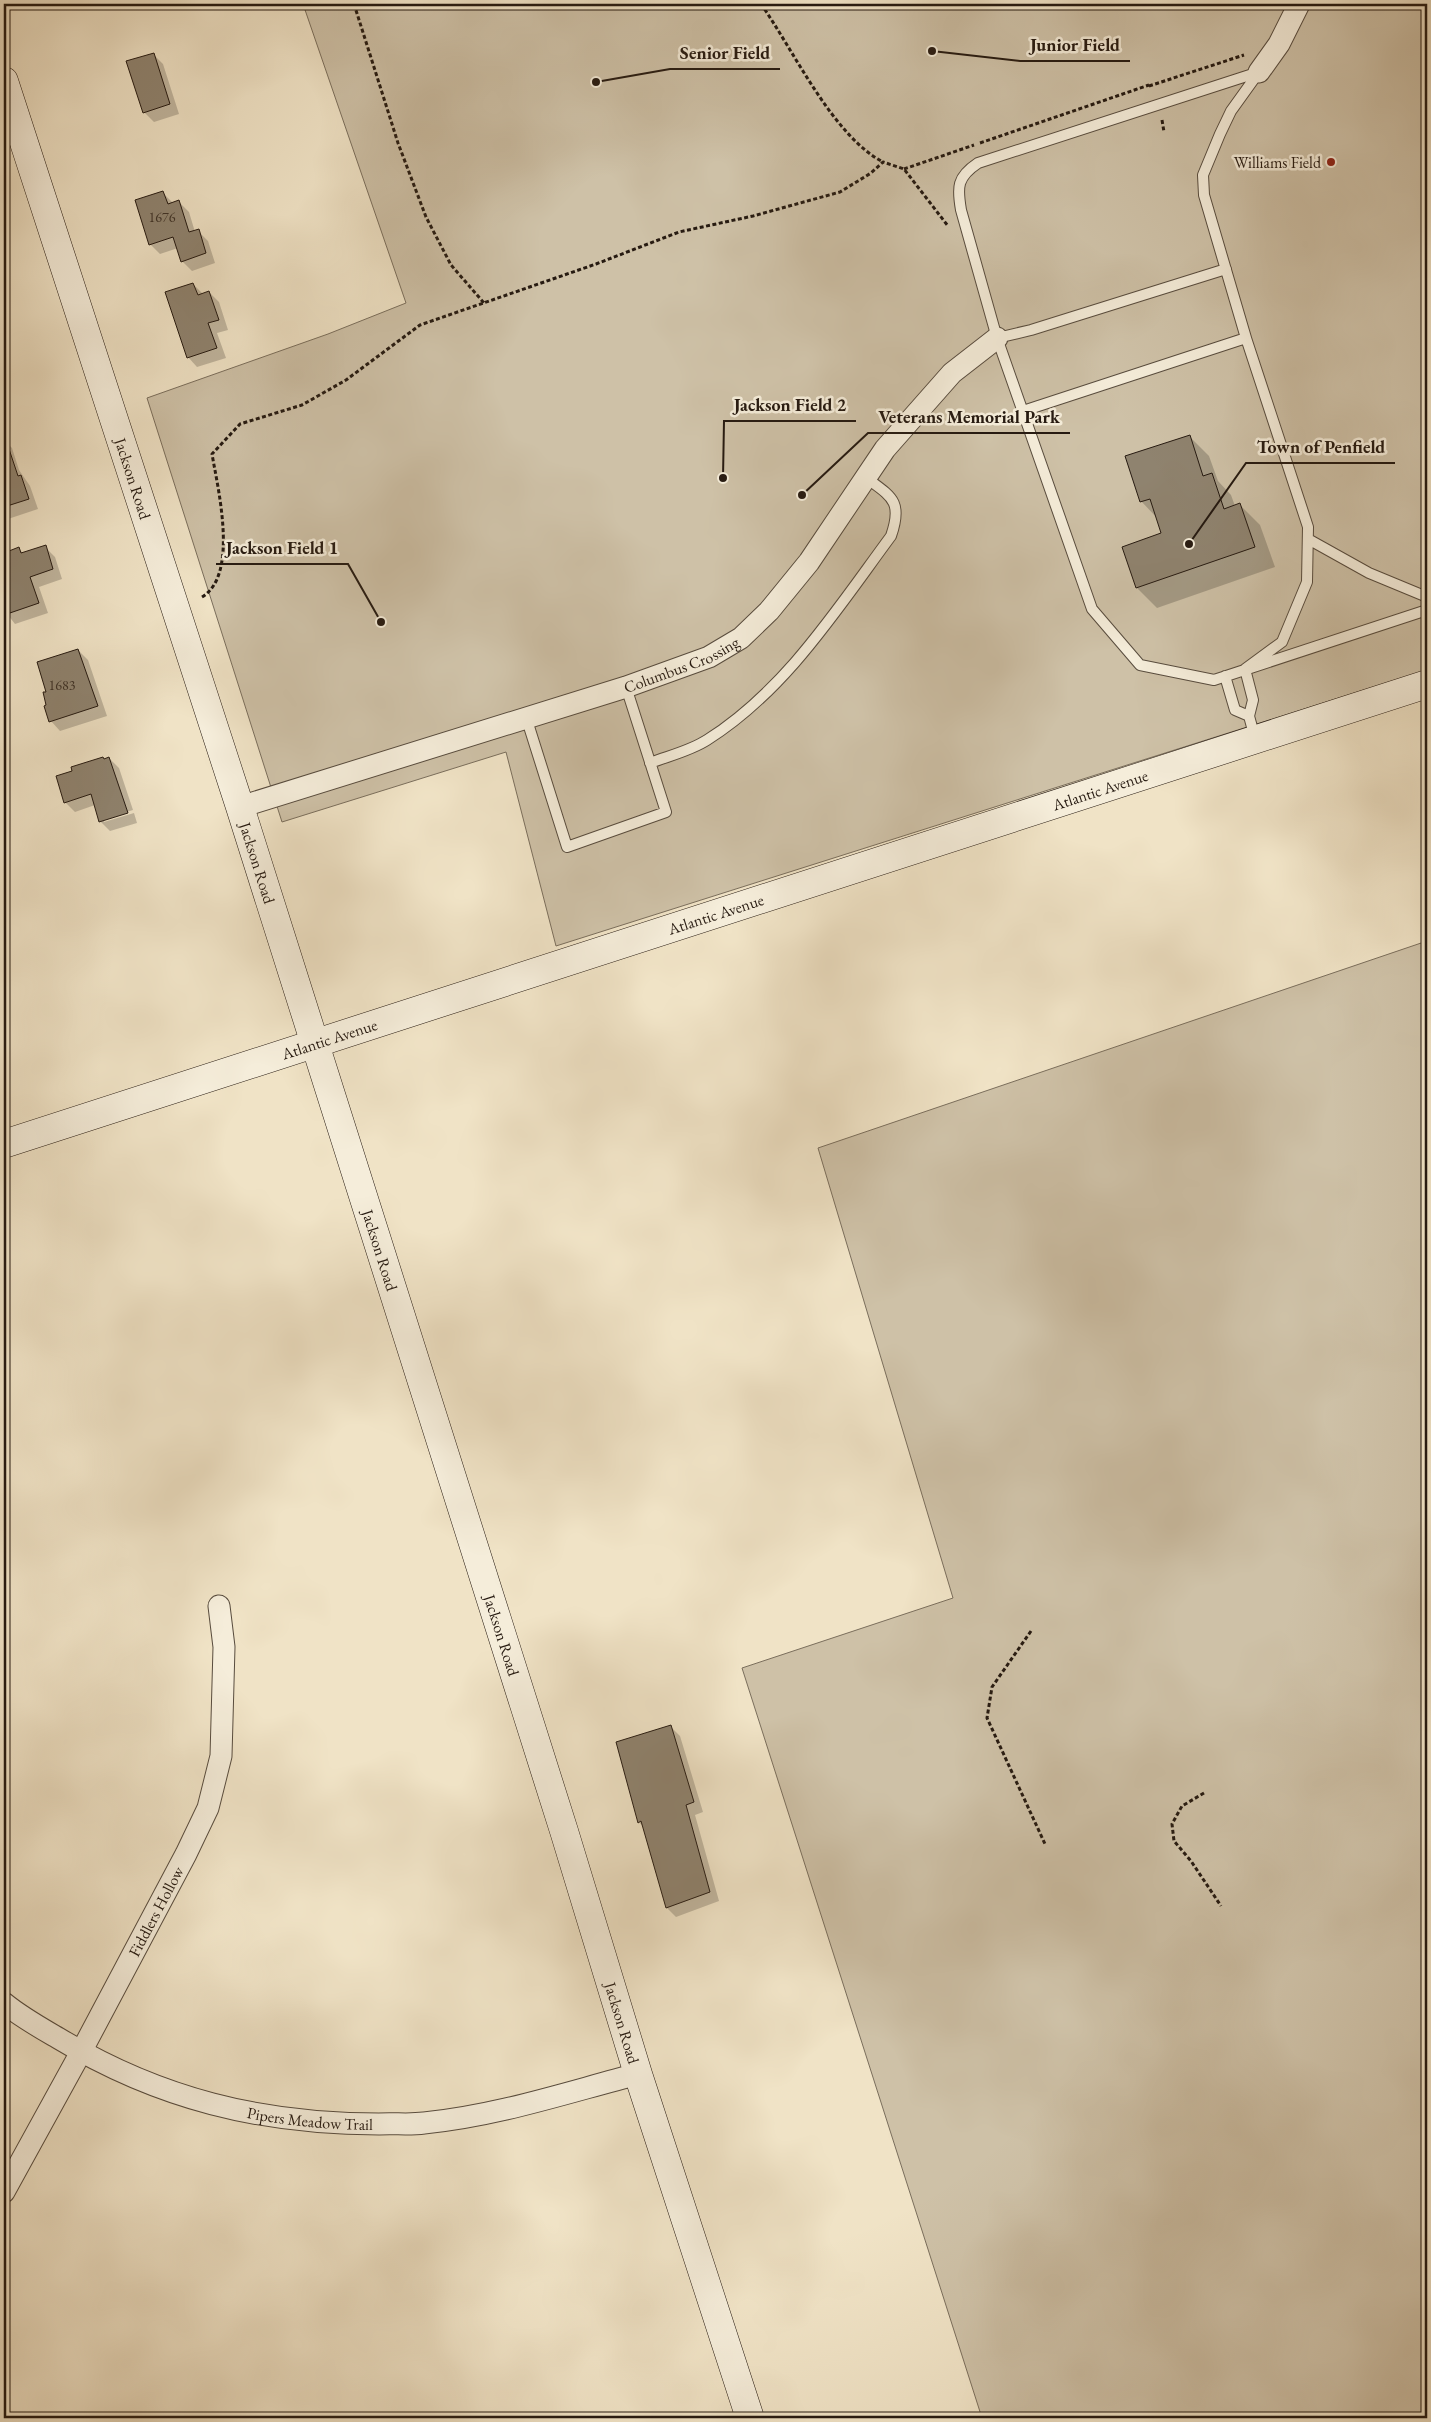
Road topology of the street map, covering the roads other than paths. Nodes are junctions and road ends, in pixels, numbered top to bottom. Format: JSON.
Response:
{"nodes":[{"id":1,"x":1299,"y":4,"type":"edge"},
{"id":2,"x":1255,"y":62,"type":"junction"},
{"id":3,"x":4,"y":81,"type":"edge"},
{"id":4,"x":1226,"y":269,"type":"junction"},
{"id":5,"x":998,"y":338,"type":"junction"},
{"id":6,"x":1246,"y":338,"type":"junction"},
{"id":7,"x":1023,"y":411,"type":"junction"},
{"id":8,"x":865,"y":477,"type":"junction"},
{"id":9,"x":1308,"y":539,"type":"junction"},
{"id":10,"x":1427,"y":597,"type":"edge"},
{"id":11,"x":1427,"y":610,"type":"edge"},
{"id":12,"x":1245,"y":669,"type":"junction"},
{"id":13,"x":1225,"y":676,"type":"junction"},
{"id":14,"x":1427,"y":684,"type":"edge"},
{"id":15,"x":626,"y":687,"type":"junction"},
{"id":16,"x":526,"y":717,"type":"junction"},
{"id":17,"x":1252,"y":727,"type":"junction"},
{"id":18,"x":650,"y":763,"type":"junction"},
{"id":19,"x":240,"y":806,"type":"junction"},
{"id":20,"x":314,"y":1045,"type":"junction"},
{"id":21,"x":4,"y":1144,"type":"edge"},
{"id":22,"x":219,"y":1606,"type":"dead end"},
{"id":23,"x":4,"y":2003,"type":"edge"},
{"id":24,"x":81,"y":2052,"type":"junction"},
{"id":25,"x":638,"y":2074,"type":"junction"},
{"id":26,"x":4,"y":2192,"type":"edge"},
{"id":27,"x":750,"y":2418,"type":"edge"}],
"edges":[{"from":1,"to":2,"type":"street"},
{"from":2,"to":4,"type":"lane"},
{"from":2,"to":5,"type":"lane"},
{"from":3,"to":19,"type":"street","name":"Jackson Road"},
{"from":4,"to":5,"type":"lane"},
{"from":4,"to":6,"type":"lane"},
{"from":5,"to":7,"type":"lane"},
{"from":5,"to":8,"type":"street","name":"Columbus Crossing"},
{"from":6,"to":7,"type":"lane"},
{"from":6,"to":9,"type":"lane"},
{"from":7,"to":13,"type":"lane"},
{"from":8,"to":15,"type":"street","name":"Columbus Crossing"},
{"from":8,"to":18,"type":"lane"},
{"from":9,"to":10,"type":"lane"},
{"from":9,"to":12,"type":"lane"},
{"from":11,"to":12,"type":"lane"},
{"from":12,"to":13,"type":"lane"},
{"from":12,"to":17,"type":"lane"},
{"from":13,"to":17,"type":"lane"},
{"from":14,"to":17,"type":"street","name":"Atlantic Avenue"},
{"from":15,"to":16,"type":"street","name":"Columbus Crossing"},
{"from":15,"to":18,"type":"lane"},
{"from":16,"to":18,"type":"lane"},
{"from":16,"to":19,"type":"street","name":"Columbus Crossing"},
{"from":17,"to":20,"type":"street","name":"Atlantic Avenue"},
{"from":19,"to":20,"type":"street","name":"Jackson Road"},
{"from":20,"to":21,"type":"street","name":"Atlantic Avenue"},
{"from":20,"to":25,"type":"street","name":"Jackson Road"},
{"from":22,"to":24,"type":"street","name":"Fiddlers Hollow"},
{"from":23,"to":24,"type":"street","name":"Pipers Meadow Trail"},
{"from":24,"to":25,"type":"street","name":"Pipers Meadow Trail"},
{"from":24,"to":26,"type":"street","name":"Fiddlers Hollow"},
{"from":25,"to":27,"type":"street","name":"Jackson Road"}]}
